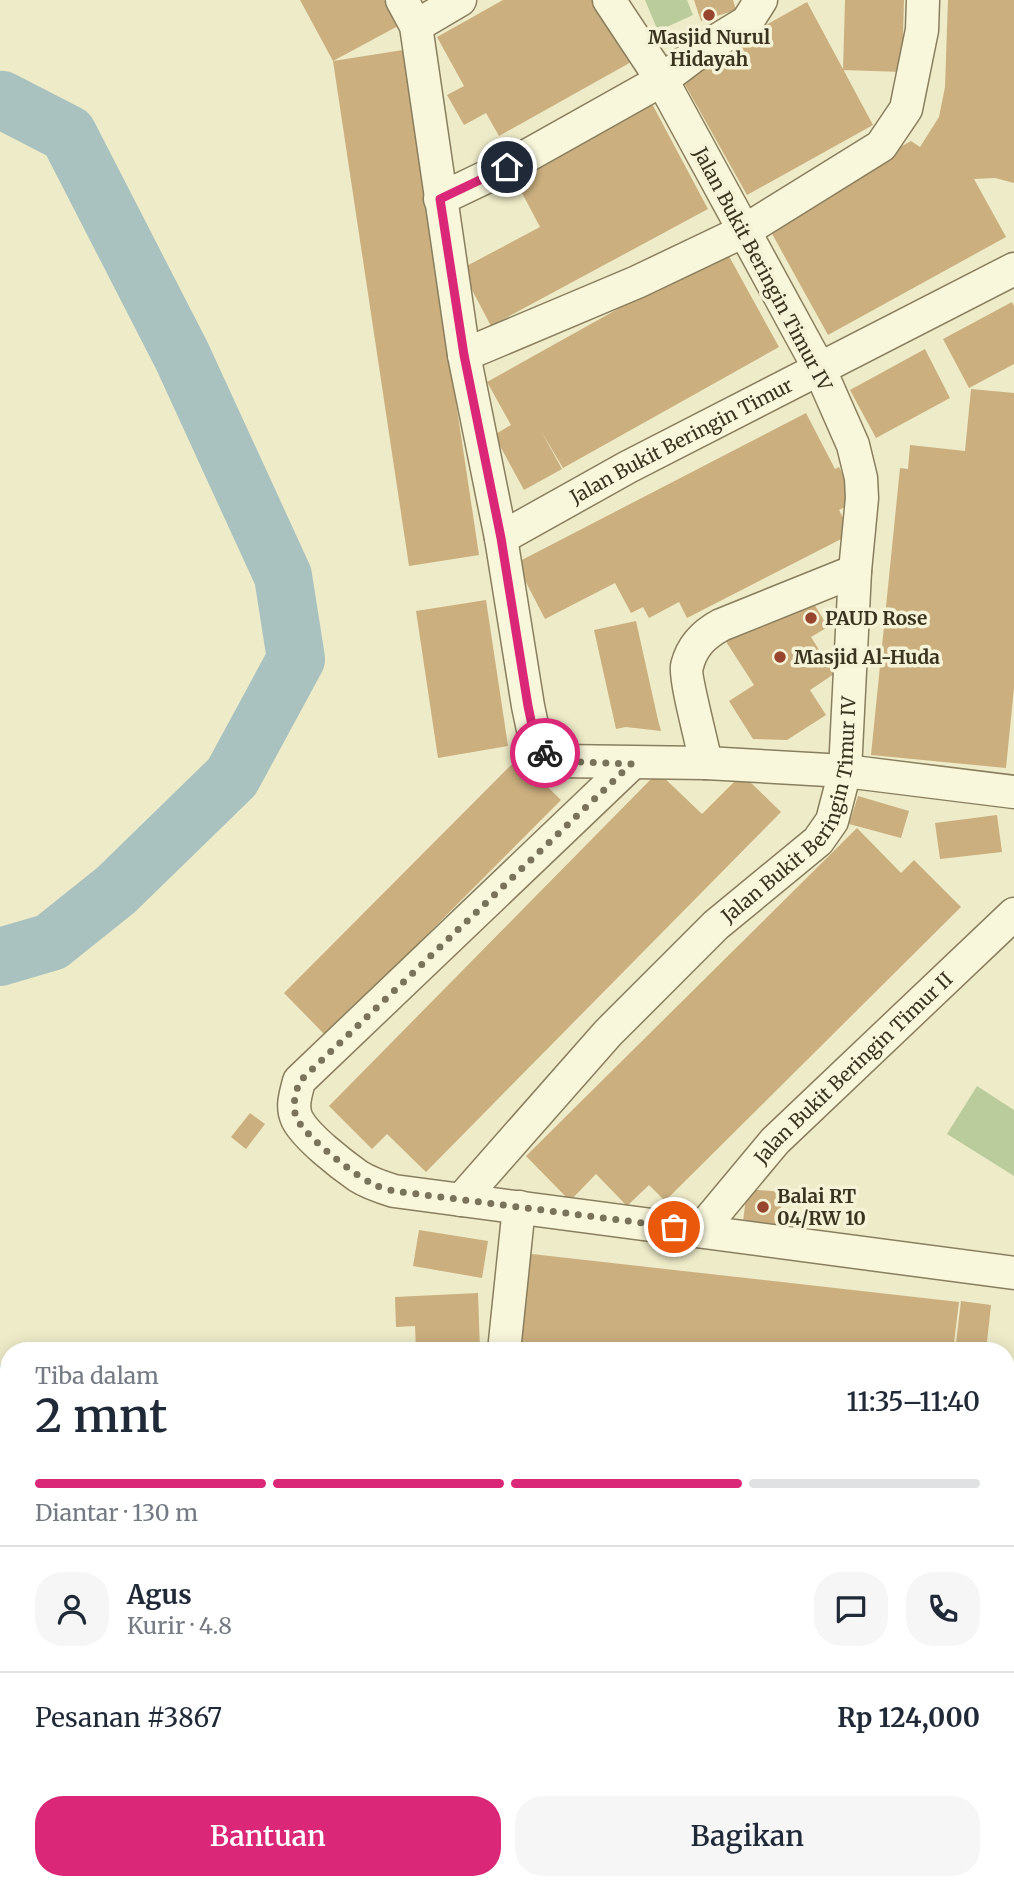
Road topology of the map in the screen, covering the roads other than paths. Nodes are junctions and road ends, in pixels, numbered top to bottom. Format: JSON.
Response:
{"nodes":[{"id":1,"x":460,"y":0,"type":"edge"},
{"id":2,"x":609,"y":0,"type":"edge"},
{"id":3,"x":761,"y":0,"type":"edge"},
{"id":4,"x":923,"y":0,"type":"edge"},
{"id":5,"x":409,"y":13,"type":"edge"},
{"id":6,"x":662,"y":80,"type":"junction"},
{"id":7,"x":440,"y":199,"type":"junction"},
{"id":8,"x":744,"y":231,"type":"junction"},
{"id":9,"x":1014,"y":269,"type":"edge"},
{"id":10,"x":464,"y":355,"type":"junction"},
{"id":11,"x":820,"y":370,"type":"junction"},
{"id":12,"x":501,"y":538,"type":"junction"},
{"id":13,"x":855,"y":571,"type":"junction"},
{"id":14,"x":706,"y":763,"type":"junction"},
{"id":15,"x":631,"y":764,"type":"junction"},
{"id":16,"x":845,"y":771,"type":"junction"},
{"id":17,"x":1014,"y":792,"type":"edge"},
{"id":18,"x":1014,"y":914,"type":"edge"},
{"id":19,"x":461,"y":1200,"type":"junction"},
{"id":20,"x":519,"y":1207,"type":"junction"},
{"id":21,"x":700,"y":1231,"type":"junction"},
{"id":22,"x":1014,"y":1273,"type":"edge"},
{"id":23,"x":505,"y":1342,"type":"edge"}],
"edges":[{"from":1,"to":5,"type":"street"},
{"from":2,"to":6,"type":"street","name":"Jalan Bukit Beringin Timur IV"},
{"from":3,"to":6,"type":"street"},
{"from":4,"to":8,"type":"street"},
{"from":5,"to":7,"type":"street"},
{"from":6,"to":7,"type":"street"},
{"from":6,"to":8,"type":"street","name":"Jalan Bukit Beringin Timur IV"},
{"from":7,"to":10,"type":"street"},
{"from":8,"to":10,"type":"street"},
{"from":8,"to":11,"type":"street","name":"Jalan Bukit Beringin Timur IV"},
{"from":9,"to":11,"type":"street","name":"Jalan Bukit Beringin Timur"},
{"from":10,"to":12,"type":"street"},
{"from":11,"to":12,"type":"street","name":"Jalan Bukit Beringin Timur"},
{"from":11,"to":13,"type":"street","name":"Jalan Bukit Beringin Timur IV"},
{"from":12,"to":15,"type":"street"},
{"from":13,"to":14,"type":"street"},
{"from":13,"to":16,"type":"street","name":"Jalan Bukit Beringin Timur IV"},
{"from":14,"to":15,"type":"street"},
{"from":14,"to":16,"type":"street"},
{"from":15,"to":19,"type":"street"},
{"from":16,"to":17,"type":"street"},
{"from":16,"to":19,"type":"street","name":"Jalan Bukit Beringin Timur IV"},
{"from":18,"to":21,"type":"street","name":"Jalan Bukit Beringin Timur II"},
{"from":19,"to":20,"type":"street"},
{"from":20,"to":21,"type":"street"},
{"from":20,"to":23,"type":"street"},
{"from":21,"to":22,"type":"street"}]}
